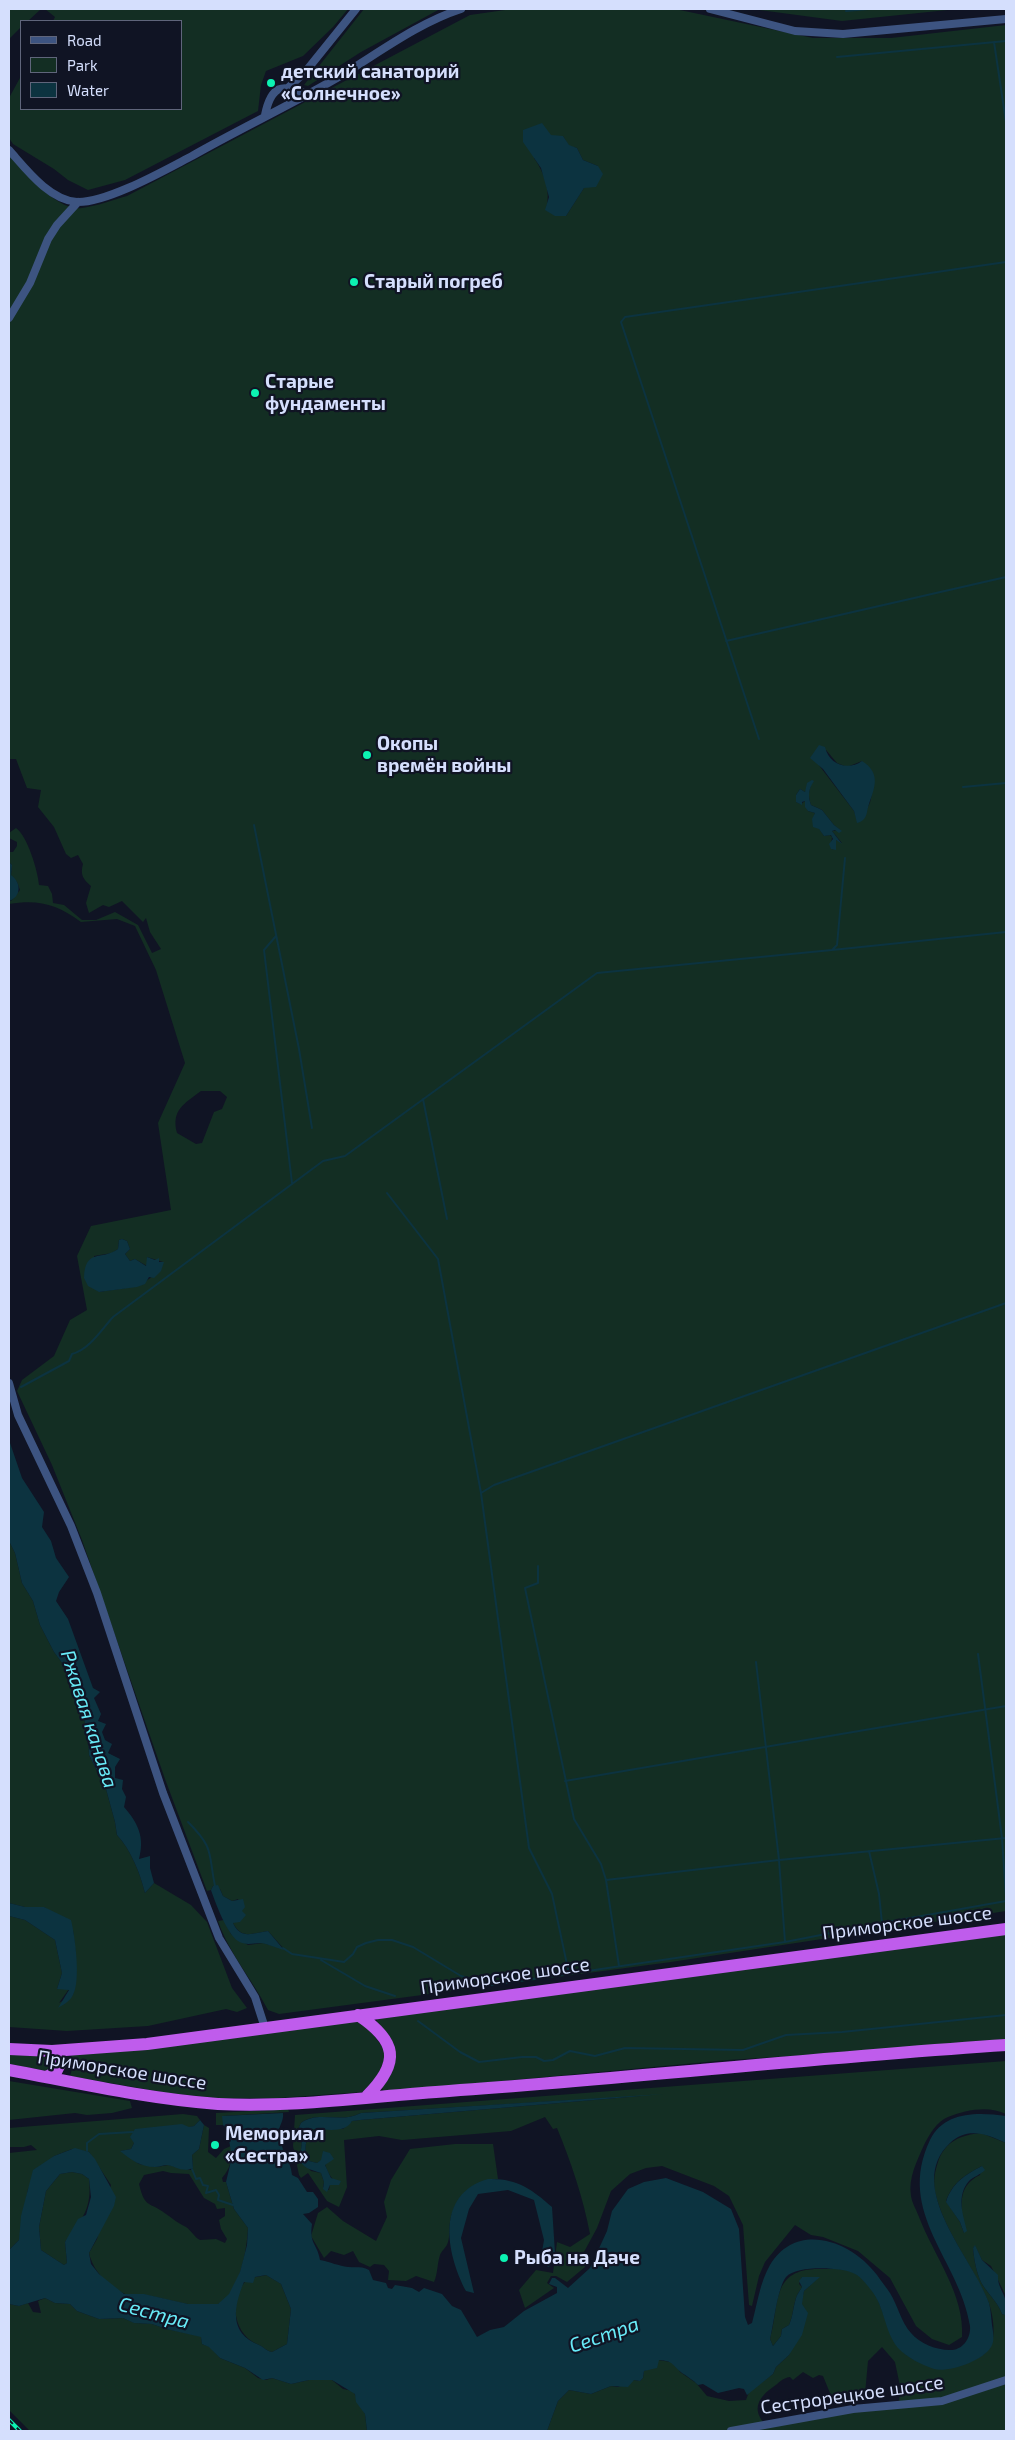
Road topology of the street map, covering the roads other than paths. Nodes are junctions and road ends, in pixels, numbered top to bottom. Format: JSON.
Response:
{"nodes":[{"id":1,"x":356,"y":9,"type":"edge"},
{"id":2,"x":460,"y":9,"type":"edge"},
{"id":3,"x":710,"y":9,"type":"edge"},
{"id":4,"x":1006,"y":19,"type":"edge"},
{"id":5,"x":289,"y":87,"type":"junction"},
{"id":6,"x":307,"y":94,"type":"junction"},
{"id":7,"x":265,"y":115,"type":"junction"},
{"id":8,"x":9,"y":150,"type":"edge"},
{"id":9,"x":78,"y":202,"type":"junction"},
{"id":10,"x":9,"y":318,"type":"edge"},
{"id":11,"x":9,"y":1383,"type":"edge"},
{"id":12,"x":1006,"y":1930,"type":"edge"},
{"id":13,"x":358,"y":2015,"type":"junction"},
{"id":14,"x":265,"y":2028,"type":"junction"},
{"id":15,"x":1006,"y":2045,"type":"edge"},
{"id":16,"x":9,"y":2049,"type":"edge"},
{"id":17,"x":52,"y":2051,"type":"junction"},
{"id":18,"x":9,"y":2070,"type":"edge"},
{"id":19,"x":46,"y":2077,"type":"junction"},
{"id":20,"x":367,"y":2096,"type":"junction"},
{"id":21,"x":1006,"y":2380,"type":"edge"},
{"id":22,"x":731,"y":2431,"type":"edge"}],
"edges":[{"from":1,"to":5,"type":"street"},
{"from":2,"to":6,"type":"street"},
{"from":3,"to":4,"type":"street"},
{"from":5,"to":6,"type":"street"},
{"from":5,"to":7,"type":"street"},
{"from":6,"to":7,"type":"street"},
{"from":7,"to":9,"type":"street"},
{"from":8,"to":9,"type":"street"},
{"from":9,"to":10,"type":"street"},
{"from":11,"to":14,"type":"street"},
{"from":12,"to":13,"type":"highway","name":"Приморское шоссе"},
{"from":13,"to":14,"type":"highway","name":"Приморское шоссе"},
{"from":13,"to":20,"type":"highway"},
{"from":14,"to":17,"type":"highway","name":"Приморское шоссе"},
{"from":15,"to":20,"type":"highway","name":"Приморское шоссе"},
{"from":16,"to":17,"type":"highway","name":"Приморское шоссе"},
{"from":17,"to":19,"type":"highway"},
{"from":18,"to":19,"type":"highway","name":"Приморское шоссе"},
{"from":19,"to":20,"type":"highway","name":"Приморское шоссе"},
{"from":21,"to":22,"type":"street","name":"Сестрорецкое шоссе"}]}
